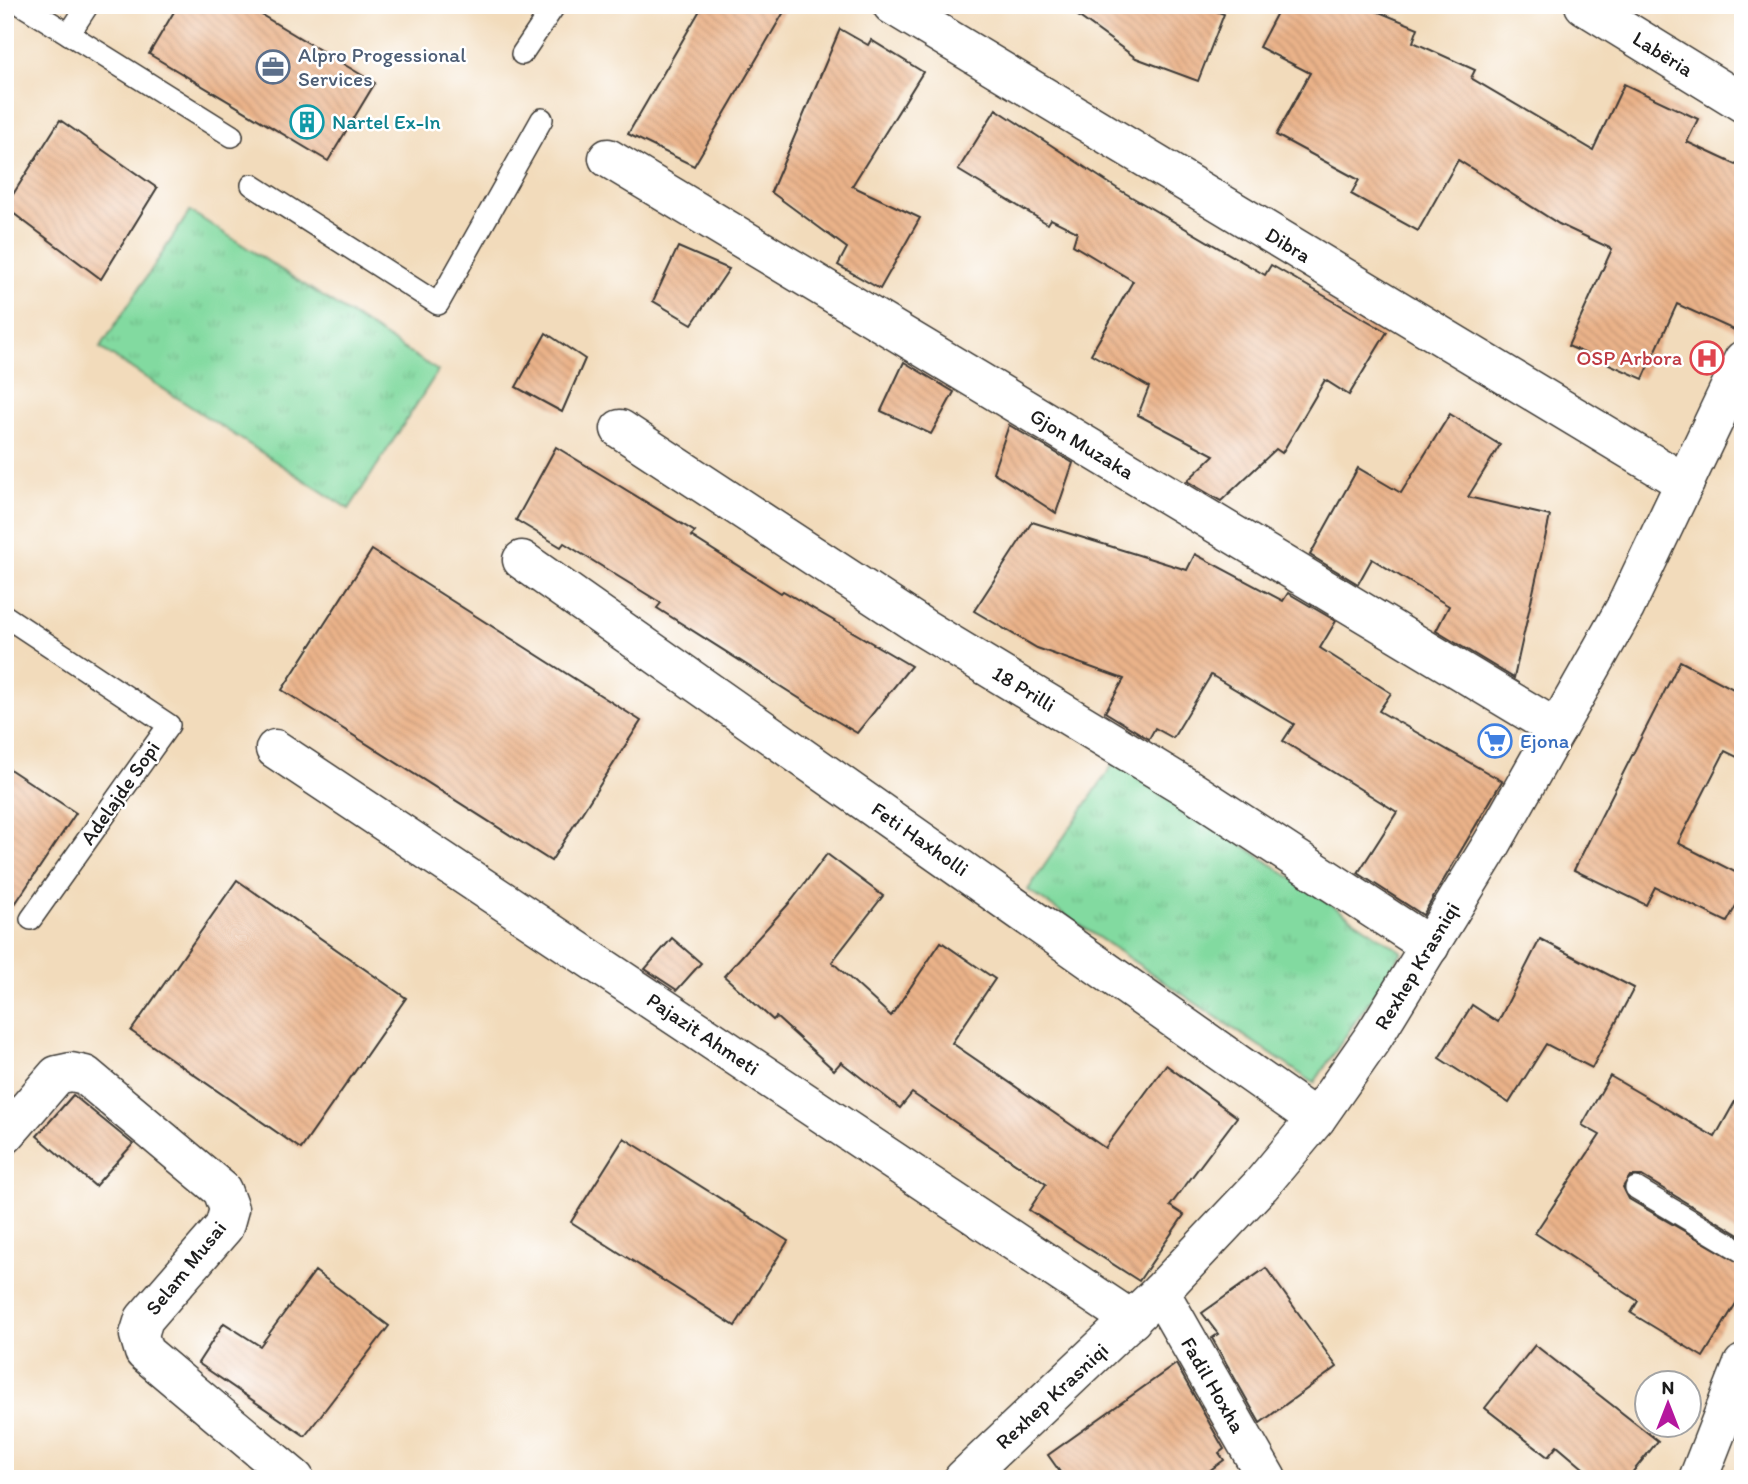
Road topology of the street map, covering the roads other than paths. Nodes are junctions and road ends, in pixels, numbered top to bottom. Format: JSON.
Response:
{"nodes":[{"id":1,"x":22,"y":5,"type":"edge"},
{"id":2,"x":88,"y":5,"type":"edge"},
{"id":3,"x":555,"y":5,"type":"edge"},
{"id":4,"x":892,"y":5,"type":"edge"},
{"id":5,"x":1584,"y":5,"type":"edge"},
{"id":6,"x":69,"y":34,"type":"junction"},
{"id":7,"x":522,"y":54,"type":"dead end"},
{"id":8,"x":1743,"y":103,"type":"edge"},
{"id":9,"x":542,"y":119,"type":"dead end"},
{"id":10,"x":232,"y":136,"type":"dead end"},
{"id":11,"x":608,"y":158,"type":"dead end"},
{"id":12,"x":252,"y":185,"type":"dead end"},
{"id":13,"x":1743,"y":360,"type":"edge"},
{"id":14,"x":620,"y":429,"type":"dead end"},
{"id":15,"x":1685,"y":483,"type":"junction"},
{"id":16,"x":522,"y":560,"type":"dead end"},
{"id":17,"x":5,"y":616,"type":"edge"},
{"id":18,"x":1557,"y":729,"type":"junction"},
{"id":19,"x":275,"y":748,"type":"dead end"},
{"id":20,"x":31,"y":919,"type":"dead end"},
{"id":21,"x":1430,"y":946,"type":"junction"},
{"id":22,"x":1317,"y":1119,"type":"junction"},
{"id":23,"x":5,"y":1135,"type":"edge"},
{"id":24,"x":1636,"y":1188,"type":"dead end"},
{"id":25,"x":1743,"y":1252,"type":"edge"},
{"id":26,"x":1160,"y":1292,"type":"junction"},
{"id":27,"x":1132,"y":1320,"type":"junction"},
{"id":28,"x":1743,"y":1364,"type":"edge"},
{"id":29,"x":295,"y":1479,"type":"edge"},
{"id":30,"x":963,"y":1479,"type":"edge"},
{"id":31,"x":1267,"y":1479,"type":"edge"},
{"id":32,"x":1698,"y":1479,"type":"edge"}],
"edges":[{"from":1,"to":6,"type":"lane"},
{"from":2,"to":6,"type":"lane"},
{"from":3,"to":7,"type":"lane"},
{"from":4,"to":15,"type":"street","name":"Dibra"},
{"from":5,"to":8,"type":"street","name":"Labëria"},
{"from":6,"to":10,"type":"lane"},
{"from":9,"to":12,"type":"lane"},
{"from":11,"to":18,"type":"street","name":"Gjon Muzaka"},
{"from":13,"to":15,"type":"street","name":"Rexhep Krasniqi"},
{"from":14,"to":21,"type":"street","name":"18 Prilli"},
{"from":15,"to":18,"type":"street","name":"Rexhep Krasniqi"},
{"from":16,"to":22,"type":"street","name":"Feti Haxholli"},
{"from":17,"to":20,"type":"lane","name":"Adelajde Sopi"},
{"from":18,"to":21,"type":"street","name":"Rexhep Krasniqi"},
{"from":19,"to":27,"type":"street","name":"Pajazit Ahmeti"},
{"from":21,"to":22,"type":"street","name":"Rexhep Krasniqi"},
{"from":22,"to":26,"type":"street","name":"Rexhep Krasniqi"},
{"from":23,"to":29,"type":"street","name":"Selam Musai"},
{"from":24,"to":25,"type":"lane"},
{"from":26,"to":27,"type":"street","name":"Rexhep Krasniqi"},
{"from":26,"to":31,"type":"street","name":"Fadil Hoxha"},
{"from":27,"to":30,"type":"street","name":"Rexhep Krasniqi"},
{"from":28,"to":32,"type":"street"}]}
